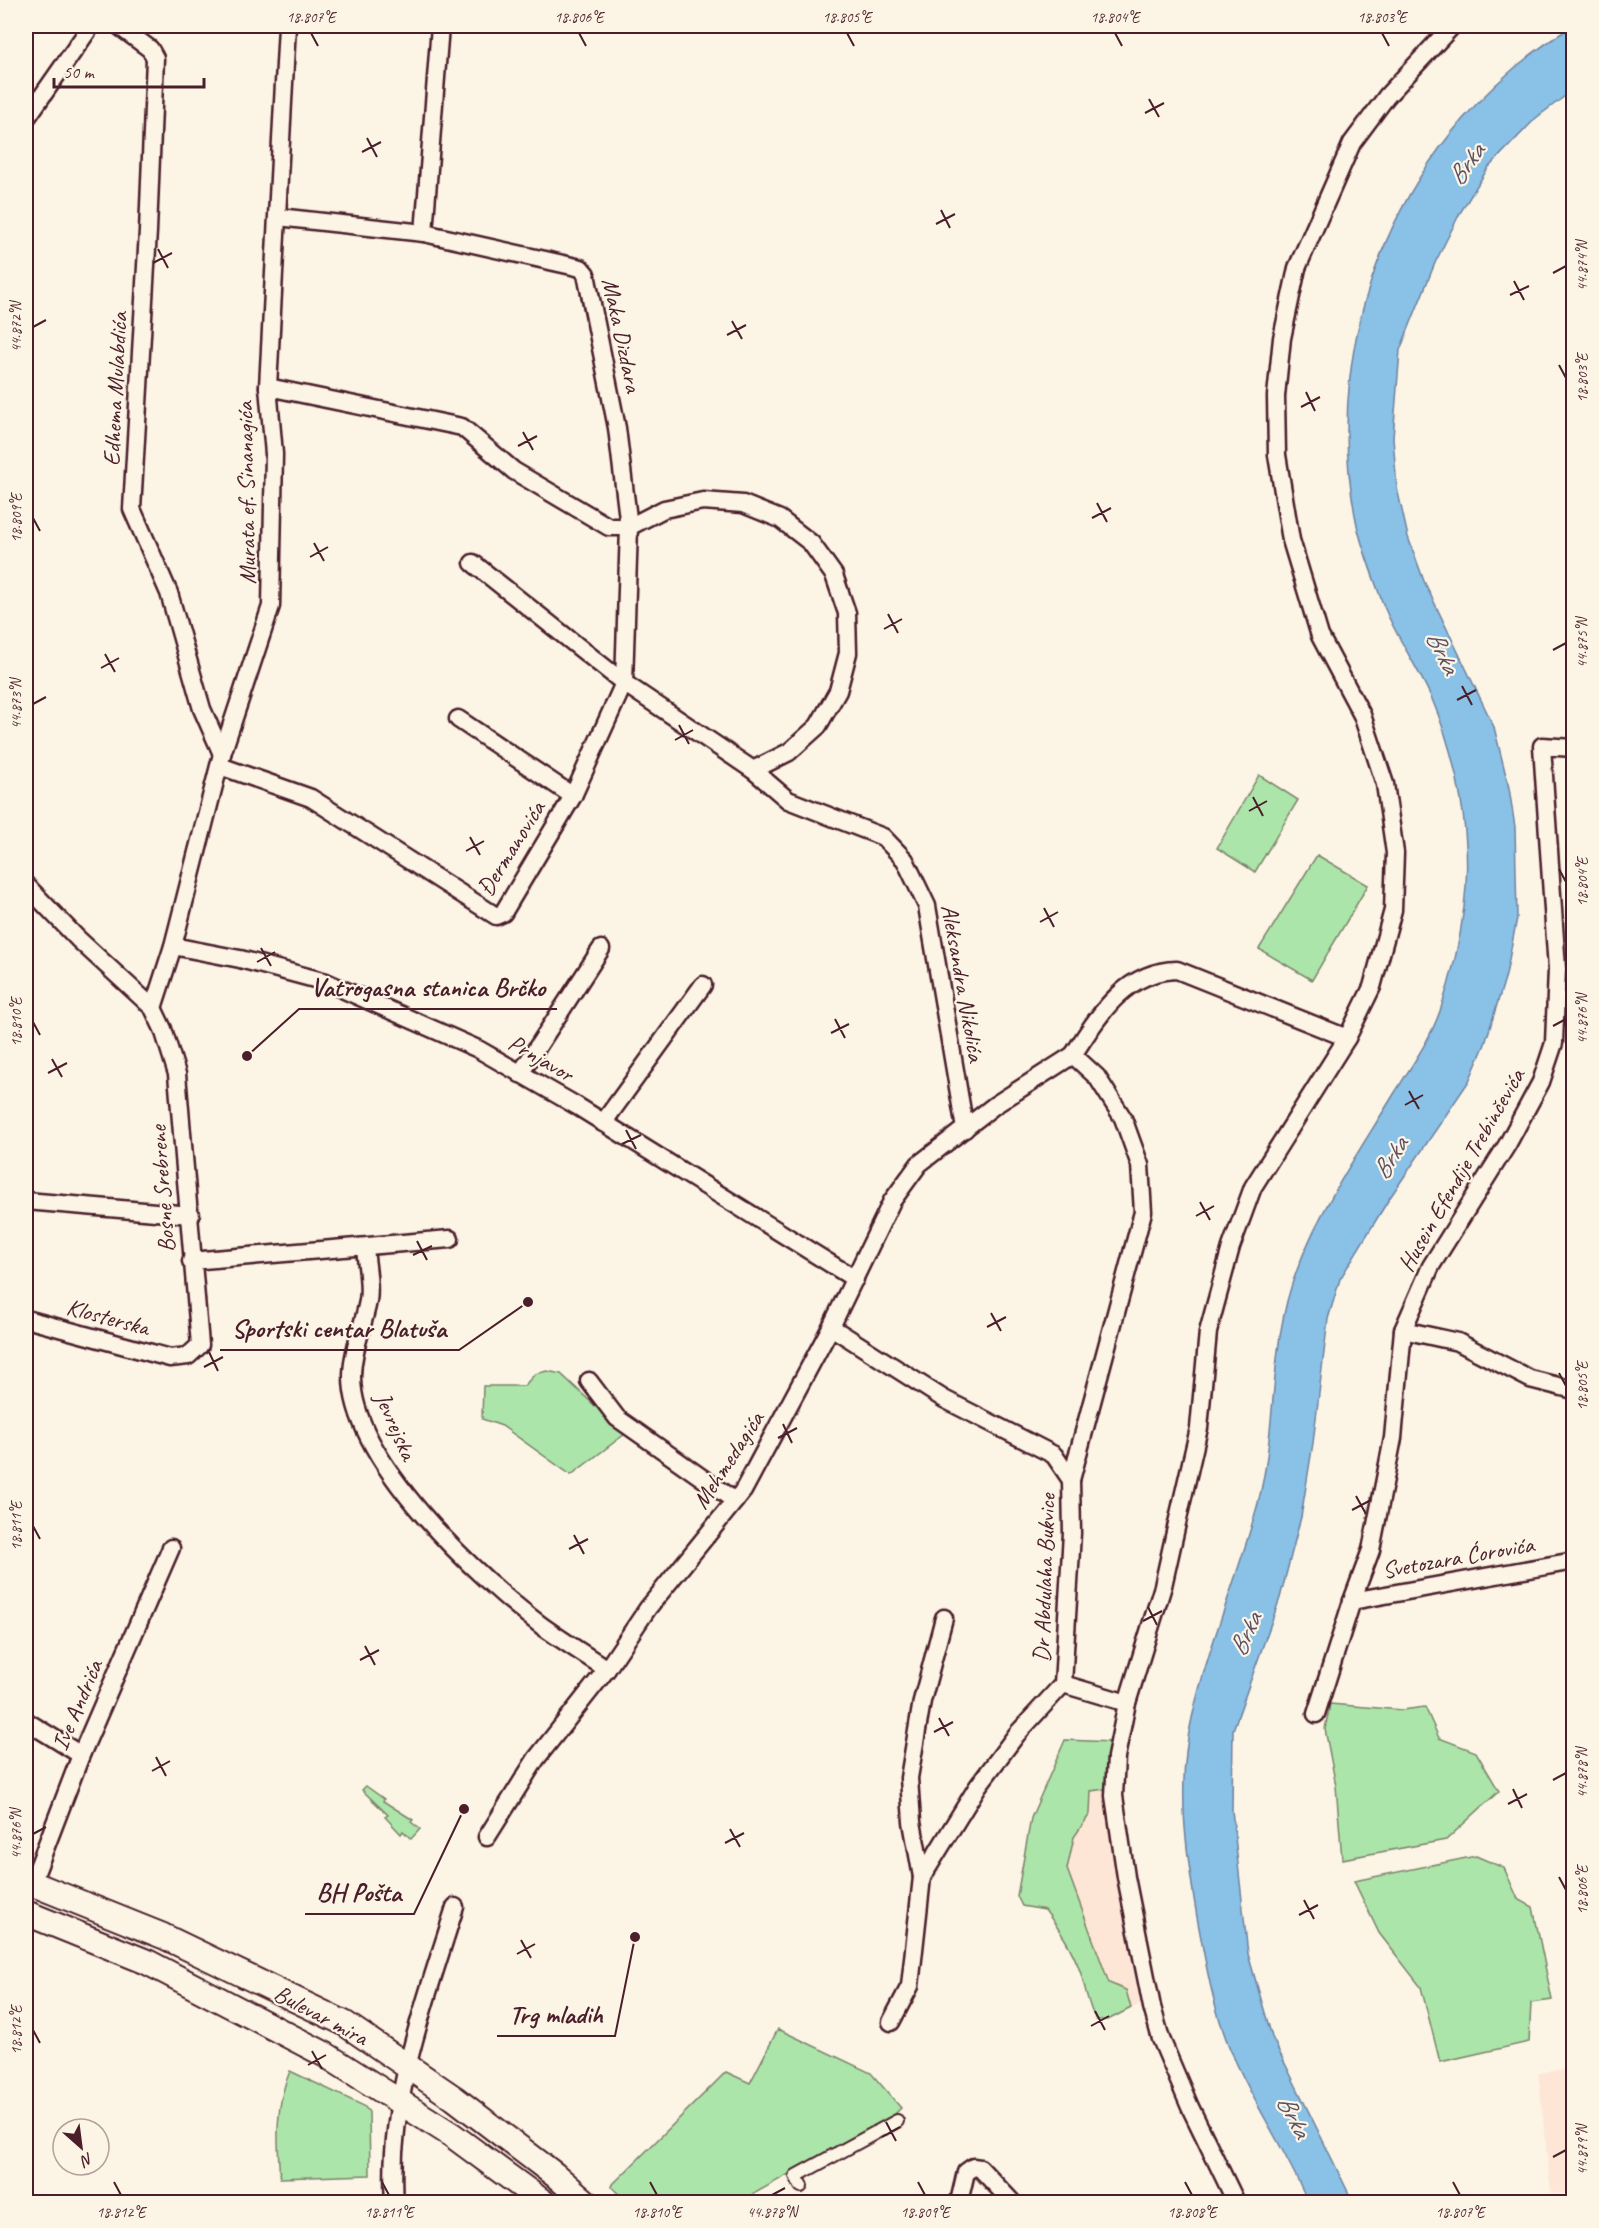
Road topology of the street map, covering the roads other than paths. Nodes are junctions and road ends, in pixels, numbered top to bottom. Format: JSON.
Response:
{"nodes":[{"id":1,"x":91,"y":26,"type":"edge"},
{"id":2,"x":119,"y":26,"type":"edge"},
{"id":3,"x":287,"y":26,"type":"edge"},
{"id":4,"x":440,"y":26,"type":"edge"},
{"id":5,"x":1452,"y":26,"type":"edge"},
{"id":6,"x":26,"y":119,"type":"edge"},
{"id":7,"x":278,"y":217,"type":"junction"},
{"id":8,"x":424,"y":233,"type":"junction"},
{"id":9,"x":268,"y":387,"type":"junction"},
{"id":10,"x":629,"y":527,"type":"junction"},
{"id":11,"x":473,"y":563,"type":"dead end"},
{"id":12,"x":624,"y":683,"type":"junction"},
{"id":13,"x":458,"y":719,"type":"dead end"},
{"id":14,"x":1574,"y":748,"type":"edge"},
{"id":15,"x":221,"y":760,"type":"junction"},
{"id":16,"x":753,"y":770,"type":"junction"},
{"id":17,"x":573,"y":796,"type":"junction"},
{"id":18,"x":26,"y":885,"type":"edge"},
{"id":19,"x":173,"y":946,"type":"junction"},
{"id":20,"x":601,"y":949,"type":"dead end"},
{"id":21,"x":703,"y":985,"type":"dead end"},
{"id":22,"x":153,"y":1008,"type":"junction"},
{"id":23,"x":1347,"y":1038,"type":"junction"},
{"id":24,"x":1073,"y":1054,"type":"junction"},
{"id":25,"x":520,"y":1074,"type":"junction"},
{"id":26,"x":603,"y":1123,"type":"junction"},
{"id":27,"x":965,"y":1129,"type":"junction"},
{"id":28,"x":26,"y":1202,"type":"edge"},
{"id":29,"x":191,"y":1215,"type":"junction"},
{"id":30,"x":450,"y":1239,"type":"dead end"},
{"id":31,"x":365,"y":1247,"type":"junction"},
{"id":32,"x":191,"y":1260,"type":"junction"},
{"id":33,"x":855,"y":1279,"type":"junction"},
{"id":34,"x":26,"y":1319,"type":"edge"},
{"id":35,"x":831,"y":1327,"type":"junction"},
{"id":36,"x":1403,"y":1330,"type":"junction"},
{"id":37,"x":179,"y":1359,"type":"joint"},
{"id":38,"x":589,"y":1381,"type":"dead end"},
{"id":39,"x":1574,"y":1390,"type":"edge"},
{"id":40,"x":1071,"y":1480,"type":"junction"},
{"id":41,"x":735,"y":1501,"type":"junction"},
{"id":42,"x":171,"y":1548,"type":"dead end"},
{"id":43,"x":1574,"y":1561,"type":"edge"},
{"id":44,"x":1352,"y":1601,"type":"junction"},
{"id":45,"x":944,"y":1618,"type":"dead end"},
{"id":46,"x":607,"y":1669,"type":"junction"},
{"id":47,"x":1063,"y":1684,"type":"junction"},
{"id":48,"x":1127,"y":1702,"type":"junction"},
{"id":49,"x":1316,"y":1714,"type":"dead end"},
{"id":50,"x":26,"y":1721,"type":"edge"},
{"id":51,"x":81,"y":1755,"type":"junction"},
{"id":52,"x":487,"y":1837,"type":"dead end"},
{"id":53,"x":922,"y":1876,"type":"junction"},
{"id":54,"x":29,"y":1882,"type":"edge"},
{"id":55,"x":455,"y":1907,"type":"dead end"},
{"id":56,"x":26,"y":1913,"type":"edge"},
{"id":57,"x":891,"y":2022,"type":"dead end"},
{"id":58,"x":406,"y":2064,"type":"junction"},
{"id":59,"x":399,"y":2100,"type":"junction"},
{"id":60,"x":897,"y":2121,"type":"dead end"},
{"id":61,"x":801,"y":2186,"type":"dead end"},
{"id":62,"x":394,"y":2202,"type":"edge"},
{"id":63,"x":543,"y":2202,"type":"edge"},
{"id":64,"x":586,"y":2202,"type":"edge"},
{"id":65,"x":958,"y":2202,"type":"edge"},
{"id":66,"x":1012,"y":2202,"type":"edge"},
{"id":67,"x":1236,"y":2202,"type":"edge"}],
"edges":[{"from":1,"to":6,"type":"street"},
{"from":2,"to":15,"type":"street","name":"Edhema Mulabdića"},
{"from":3,"to":7,"type":"street","name":"Murata ef. Sinanagića"},
{"from":4,"to":8,"type":"street"},
{"from":5,"to":23,"type":"street"},
{"from":7,"to":8,"type":"street","name":"Maka Dizdara"},
{"from":7,"to":9,"type":"street","name":"Murata ef. Sinanagića"},
{"from":8,"to":10,"type":"street","name":"Maka Dizdara"},
{"from":9,"to":10,"type":"street"},
{"from":9,"to":15,"type":"street","name":"Murata ef. Sinanagića"},
{"from":10,"to":12,"type":"street","name":"Maka Dizdara"},
{"from":10,"to":16,"type":"street"},
{"from":11,"to":12,"type":"street","name":"Aleksandra Nikolića"},
{"from":12,"to":16,"type":"street","name":"Aleksandra Nikolića"},
{"from":12,"to":17,"type":"street","name":"Đermanovića"},
{"from":13,"to":17,"type":"street"},
{"from":14,"to":36,"type":"street","name":"Husein Efendije Trebinčevića"},
{"from":15,"to":17,"type":"street","name":"Đermanovića"},
{"from":15,"to":19,"type":"street","name":"Murata ef. Sinanagića"},
{"from":16,"to":27,"type":"street","name":"Aleksandra Nikolića"},
{"from":18,"to":22,"type":"street","name":"Bosne Srebrene"},
{"from":19,"to":22,"type":"street"},
{"from":19,"to":25,"type":"street","name":"Prnjavor"},
{"from":20,"to":25,"type":"street"},
{"from":21,"to":26,"type":"street"},
{"from":22,"to":29,"type":"street","name":"Bosne Srebrene"},
{"from":23,"to":24,"type":"street"},
{"from":23,"to":48,"type":"street"},
{"from":24,"to":27,"type":"street","name":"Mehmedagića"},
{"from":24,"to":40,"type":"street"},
{"from":25,"to":26,"type":"street","name":"Prnjavor"},
{"from":26,"to":33,"type":"street","name":"Prnjavor"},
{"from":27,"to":33,"type":"street","name":"Mehmedagića"},
{"from":28,"to":29,"type":"street"},
{"from":29,"to":32,"type":"street","name":"Bosne Srebrene"},
{"from":30,"to":31,"type":"street"},
{"from":31,"to":32,"type":"street"},
{"from":31,"to":46,"type":"street","name":"Jevrejska"},
{"from":32,"to":37,"type":"street","name":"Bosne Srebrene"},
{"from":33,"to":35,"type":"street","name":"Mehmedagića"},
{"from":34,"to":37,"type":"street","name":"Klosterska"},
{"from":35,"to":40,"type":"street","name":"Dr Abdulaha Bukvice"},
{"from":35,"to":41,"type":"street","name":"Mehmedagića"},
{"from":36,"to":39,"type":"street"},
{"from":36,"to":44,"type":"street","name":"Husein Efendije Trebinčevića"},
{"from":38,"to":41,"type":"street"},
{"from":40,"to":47,"type":"street","name":"Dr Abdulaha Bukvice"},
{"from":41,"to":46,"type":"street","name":"Mehmedagića"},
{"from":42,"to":51,"type":"street","name":"Ive Andrića"},
{"from":43,"to":44,"type":"street","name":"Svetozara Ćorovića"},
{"from":44,"to":49,"type":"street","name":"Husein Efendije Trebinčevića"},
{"from":45,"to":53,"type":"street"},
{"from":46,"to":52,"type":"street","name":"Mehmedagića"},
{"from":47,"to":48,"type":"street"},
{"from":47,"to":53,"type":"street","name":"Dr Abdulaha Bukvice"},
{"from":48,"to":67,"type":"street"},
{"from":50,"to":51,"type":"street"},
{"from":51,"to":54,"type":"street","name":"Ive Andrića"},
{"from":53,"to":57,"type":"street","name":"Dr Abdulaha Bukvice"},
{"from":54,"to":58,"type":"main road","name":"Bulevar mira"},
{"from":55,"to":58,"type":"street"},
{"from":56,"to":59,"type":"main road","name":"Bulevar mira"},
{"from":58,"to":59,"type":"street"},
{"from":58,"to":64,"type":"main road","name":"Bulevar mira"},
{"from":59,"to":62,"type":"street"},
{"from":59,"to":63,"type":"main road","name":"Bulevar mira"},
{"from":60,"to":61,"type":"street"},
{"from":65,"to":66,"type":"street"}]}
